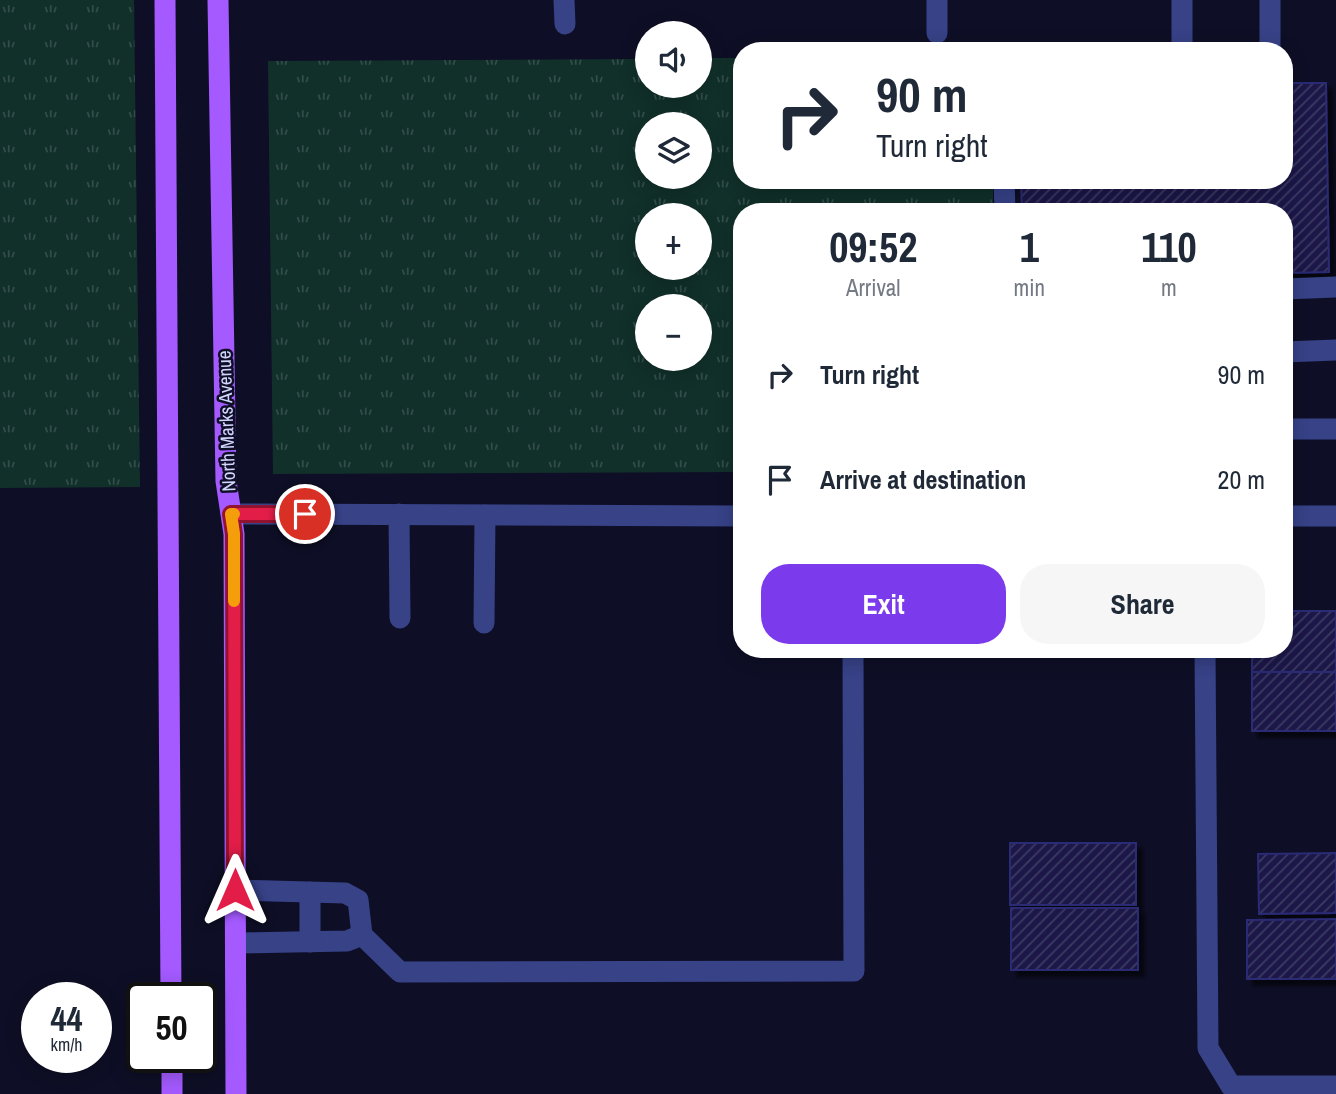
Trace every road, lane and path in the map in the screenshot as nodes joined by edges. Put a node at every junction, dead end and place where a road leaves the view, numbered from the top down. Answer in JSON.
{"nodes":[{"id":1,"x":165,"y":0,"type":"edge"},
{"id":2,"x":218,"y":0,"type":"edge"},
{"id":3,"x":564,"y":0,"type":"edge"},
{"id":4,"x":937,"y":0,"type":"edge"},
{"id":5,"x":1182,"y":0,"type":"edge"},
{"id":6,"x":1270,"y":0,"type":"edge"},
{"id":7,"x":565,"y":24,"type":"dead end"},
{"id":8,"x":937,"y":33,"type":"dead end"},
{"id":9,"x":1182,"y":42,"type":"edge"},
{"id":10,"x":1270,"y":42,"type":"edge"},
{"id":11,"x":1336,"y":287,"type":"edge"},
{"id":12,"x":1293,"y":289,"type":"edge"},
{"id":13,"x":1336,"y":350,"type":"edge"},
{"id":14,"x":1293,"y":352,"type":"edge"},
{"id":15,"x":1293,"y":429,"type":"edge"},
{"id":16,"x":1336,"y":429,"type":"edge"},
{"id":17,"x":231,"y":514,"type":"junction"},
{"id":18,"x":399,"y":514,"type":"junction"},
{"id":19,"x":485,"y":515,"type":"junction"},
{"id":20,"x":733,"y":516,"type":"edge"},
{"id":21,"x":1293,"y":516,"type":"edge"},
{"id":22,"x":1336,"y":516,"type":"edge"},
{"id":23,"x":400,"y":618,"type":"dead end"},
{"id":24,"x":484,"y":623,"type":"dead end"},
{"id":25,"x":853,"y":658,"type":"edge"},
{"id":26,"x":1205,"y":658,"type":"edge"},
{"id":27,"x":235,"y":890,"type":"junction"},
{"id":28,"x":310,"y":892,"type":"junction"},
{"id":29,"x":362,"y":935,"type":"junction"},
{"id":30,"x":310,"y":942,"type":"junction"},
{"id":31,"x":236,"y":943,"type":"junction"},
{"id":32,"x":171,"y":982,"type":"edge"},
{"id":33,"x":172,"y":1073,"type":"edge"},
{"id":34,"x":1336,"y":1086,"type":"edge"},
{"id":35,"x":172,"y":1094,"type":"edge"},
{"id":36,"x":236,"y":1094,"type":"edge"}],
"edges":[{"from":1,"to":32,"type":"main road"},
{"from":2,"to":17,"type":"main road","name":"North Marks Avenue"},
{"from":3,"to":7,"type":"street"},
{"from":4,"to":8,"type":"street"},
{"from":5,"to":9,"type":"street"},
{"from":6,"to":10,"type":"street"},
{"from":11,"to":12,"type":"street"},
{"from":13,"to":14,"type":"street"},
{"from":15,"to":16,"type":"street"},
{"from":17,"to":18,"type":"street"},
{"from":17,"to":27,"type":"main road","name":"North Marks Avenue"},
{"from":18,"to":19,"type":"street"},
{"from":18,"to":23,"type":"street"},
{"from":19,"to":20,"type":"street"},
{"from":19,"to":24,"type":"street"},
{"from":21,"to":22,"type":"street"},
{"from":25,"to":29,"type":"street"},
{"from":26,"to":34,"type":"street"},
{"from":27,"to":28,"type":"street"},
{"from":27,"to":31,"type":"main road","name":"North Marks Avenue"},
{"from":28,"to":29,"type":"street"},
{"from":28,"to":30,"type":"street"},
{"from":29,"to":30,"type":"street"},
{"from":30,"to":31,"type":"street"},
{"from":31,"to":36,"type":"main road","name":"North Marks Avenue"},
{"from":33,"to":35,"type":"main road"}]}
